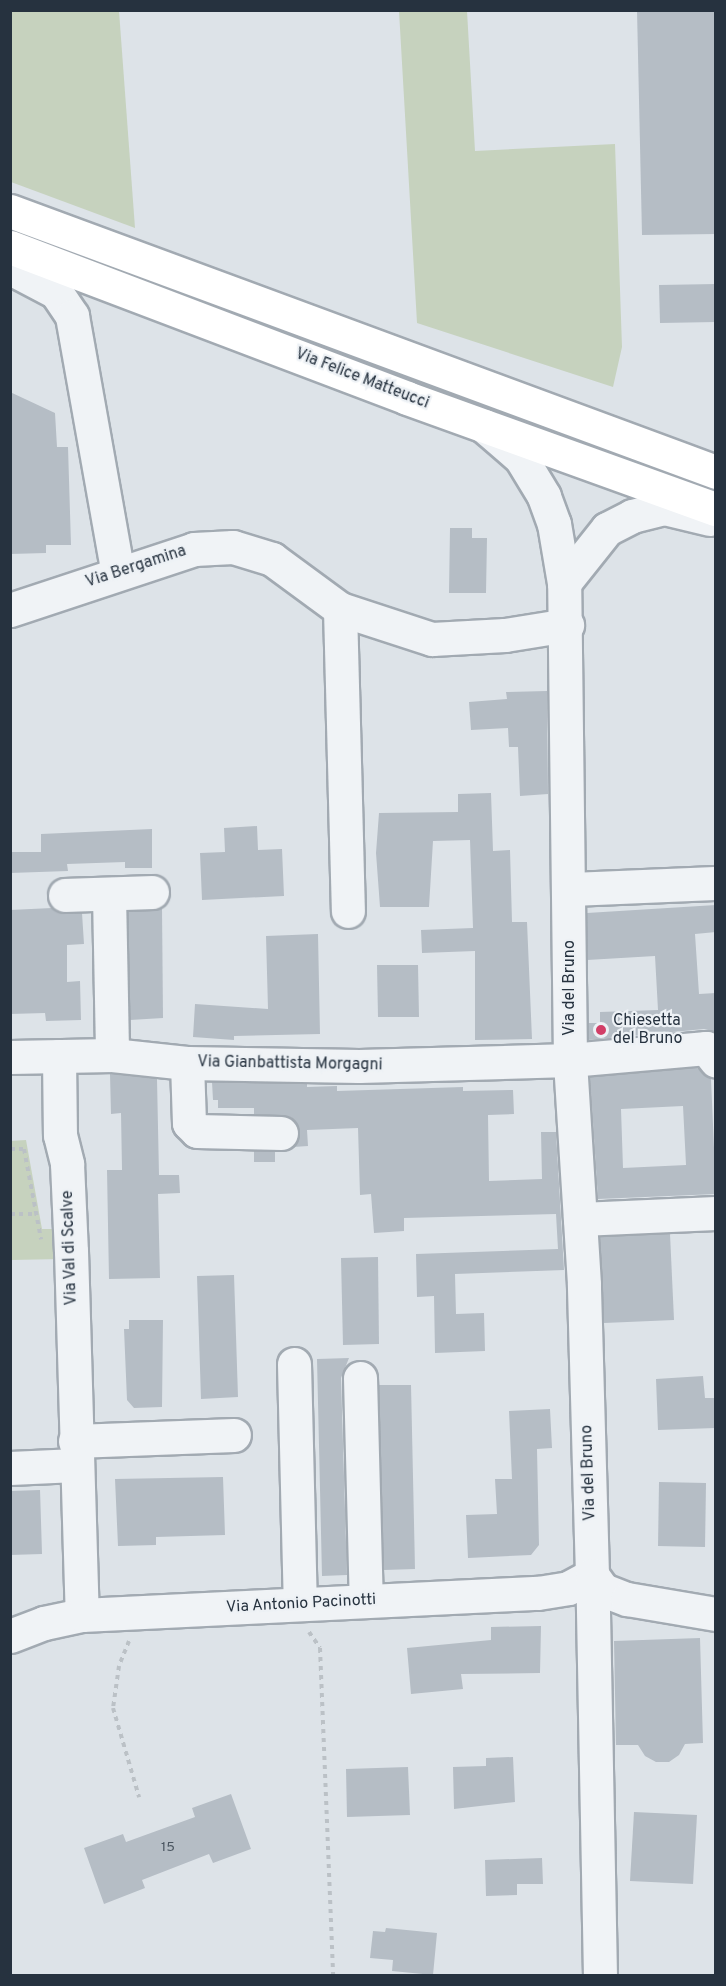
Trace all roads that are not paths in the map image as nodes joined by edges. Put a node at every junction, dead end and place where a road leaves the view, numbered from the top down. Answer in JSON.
{"nodes":[{"id":1,"x":10,"y":211,"type":"edge"},
{"id":2,"x":10,"y":247,"type":"edge"},
{"id":3,"x":10,"y":268,"type":"edge"},
{"id":4,"x":481,"y":423,"type":"junction"},
{"id":5,"x":716,"y":472,"type":"edge"},
{"id":6,"x":716,"y":509,"type":"edge"},
{"id":7,"x":716,"y":520,"type":"edge"},
{"id":8,"x":117,"y":573,"type":"junction"},
{"id":9,"x":564,"y":583,"type":"junction"},
{"id":10,"x":340,"y":609,"type":"junction"},
{"id":11,"x":10,"y":610,"type":"edge"},
{"id":12,"x":567,"y":625,"type":"junction"},
{"id":13,"x":716,"y":883,"type":"edge"},
{"id":14,"x":570,"y":889,"type":"junction"},
{"id":15,"x":152,"y":892,"type":"dead end"},
{"id":16,"x":109,"y":894,"type":"junction"},
{"id":17,"x":65,"y":895,"type":"dead end"},
{"id":18,"x":348,"y":911,"type":"dead end"},
{"id":19,"x":712,"y":1050,"type":"edge"},
{"id":20,"x":112,"y":1055,"type":"junction"},
{"id":21,"x":59,"y":1056,"type":"junction"},
{"id":22,"x":10,"y":1057,"type":"edge"},
{"id":23,"x":570,"y":1060,"type":"junction"},
{"id":24,"x":187,"y":1063,"type":"junction"},
{"id":25,"x":281,"y":1133,"type":"dead end"},
{"id":26,"x":716,"y":1213,"type":"edge"},
{"id":27,"x":580,"y":1220,"type":"junction"},
{"id":28,"x":294,"y":1364,"type":"dead end"},
{"id":29,"x":360,"y":1378,"type":"dead end"},
{"id":30,"x":234,"y":1435,"type":"dead end"},
{"id":31,"x":76,"y":1453,"type":"junction"},
{"id":32,"x":10,"y":1468,"type":"edge"},
{"id":33,"x":592,"y":1575,"type":"junction"},
{"id":34,"x":366,"y":1601,"type":"junction"},
{"id":35,"x":300,"y":1604,"type":"junction"},
{"id":36,"x":716,"y":1614,"type":"edge"},
{"id":37,"x":82,"y":1615,"type":"junction"},
{"id":38,"x":10,"y":1636,"type":"edge"},
{"id":39,"x":600,"y":1976,"type":"edge"}],
"edges":[{"from":1,"to":5,"type":"main road","name":"Via Felice Matteucci"},
{"from":2,"to":4,"type":"main road","name":"Via Felice Matteucci"},
{"from":3,"to":8,"type":"street"},
{"from":4,"to":6,"type":"main road","name":"Via Felice Matteucci"},
{"from":4,"to":9,"type":"street","name":"Via del Bruno"},
{"from":7,"to":9,"type":"street"},
{"from":8,"to":10,"type":"street","name":"Via Bergamina"},
{"from":8,"to":11,"type":"street","name":"Via Bergamina"},
{"from":9,"to":12,"type":"street","name":"Via del Bruno"},
{"from":10,"to":12,"type":"street","name":"Via Bergamina"},
{"from":10,"to":18,"type":"street"},
{"from":12,"to":14,"type":"street","name":"Via del Bruno"},
{"from":13,"to":14,"type":"street"},
{"from":14,"to":23,"type":"street","name":"Via del Bruno"},
{"from":15,"to":16,"type":"street"},
{"from":16,"to":17,"type":"street"},
{"from":16,"to":20,"type":"street"},
{"from":19,"to":23,"type":"street","name":"Via Gianbattista Morgagni"},
{"from":20,"to":21,"type":"street","name":"Via Gianbattista Morgagni"},
{"from":20,"to":24,"type":"street","name":"Via Gianbattista Morgagni"},
{"from":21,"to":22,"type":"street","name":"Via Gianbattista Morgagni"},
{"from":21,"to":31,"type":"street","name":"Via Val di Scalve"},
{"from":23,"to":24,"type":"street","name":"Via Gianbattista Morgagni"},
{"from":23,"to":27,"type":"street","name":"Via del Bruno"},
{"from":24,"to":25,"type":"street"},
{"from":26,"to":27,"type":"street"},
{"from":27,"to":33,"type":"street","name":"Via del Bruno"},
{"from":28,"to":35,"type":"street"},
{"from":29,"to":34,"type":"street"},
{"from":30,"to":31,"type":"street"},
{"from":31,"to":32,"type":"street"},
{"from":31,"to":37,"type":"street","name":"Via Val di Scalve"},
{"from":33,"to":34,"type":"street","name":"Via Antonio Pacinotti"},
{"from":33,"to":36,"type":"street"},
{"from":33,"to":39,"type":"street","name":"Via del Bruno"},
{"from":34,"to":35,"type":"street","name":"Via Antonio Pacinotti"},
{"from":35,"to":37,"type":"street","name":"Via Antonio Pacinotti"},
{"from":37,"to":38,"type":"street","name":"Via Antonio Pacinotti"}]}
